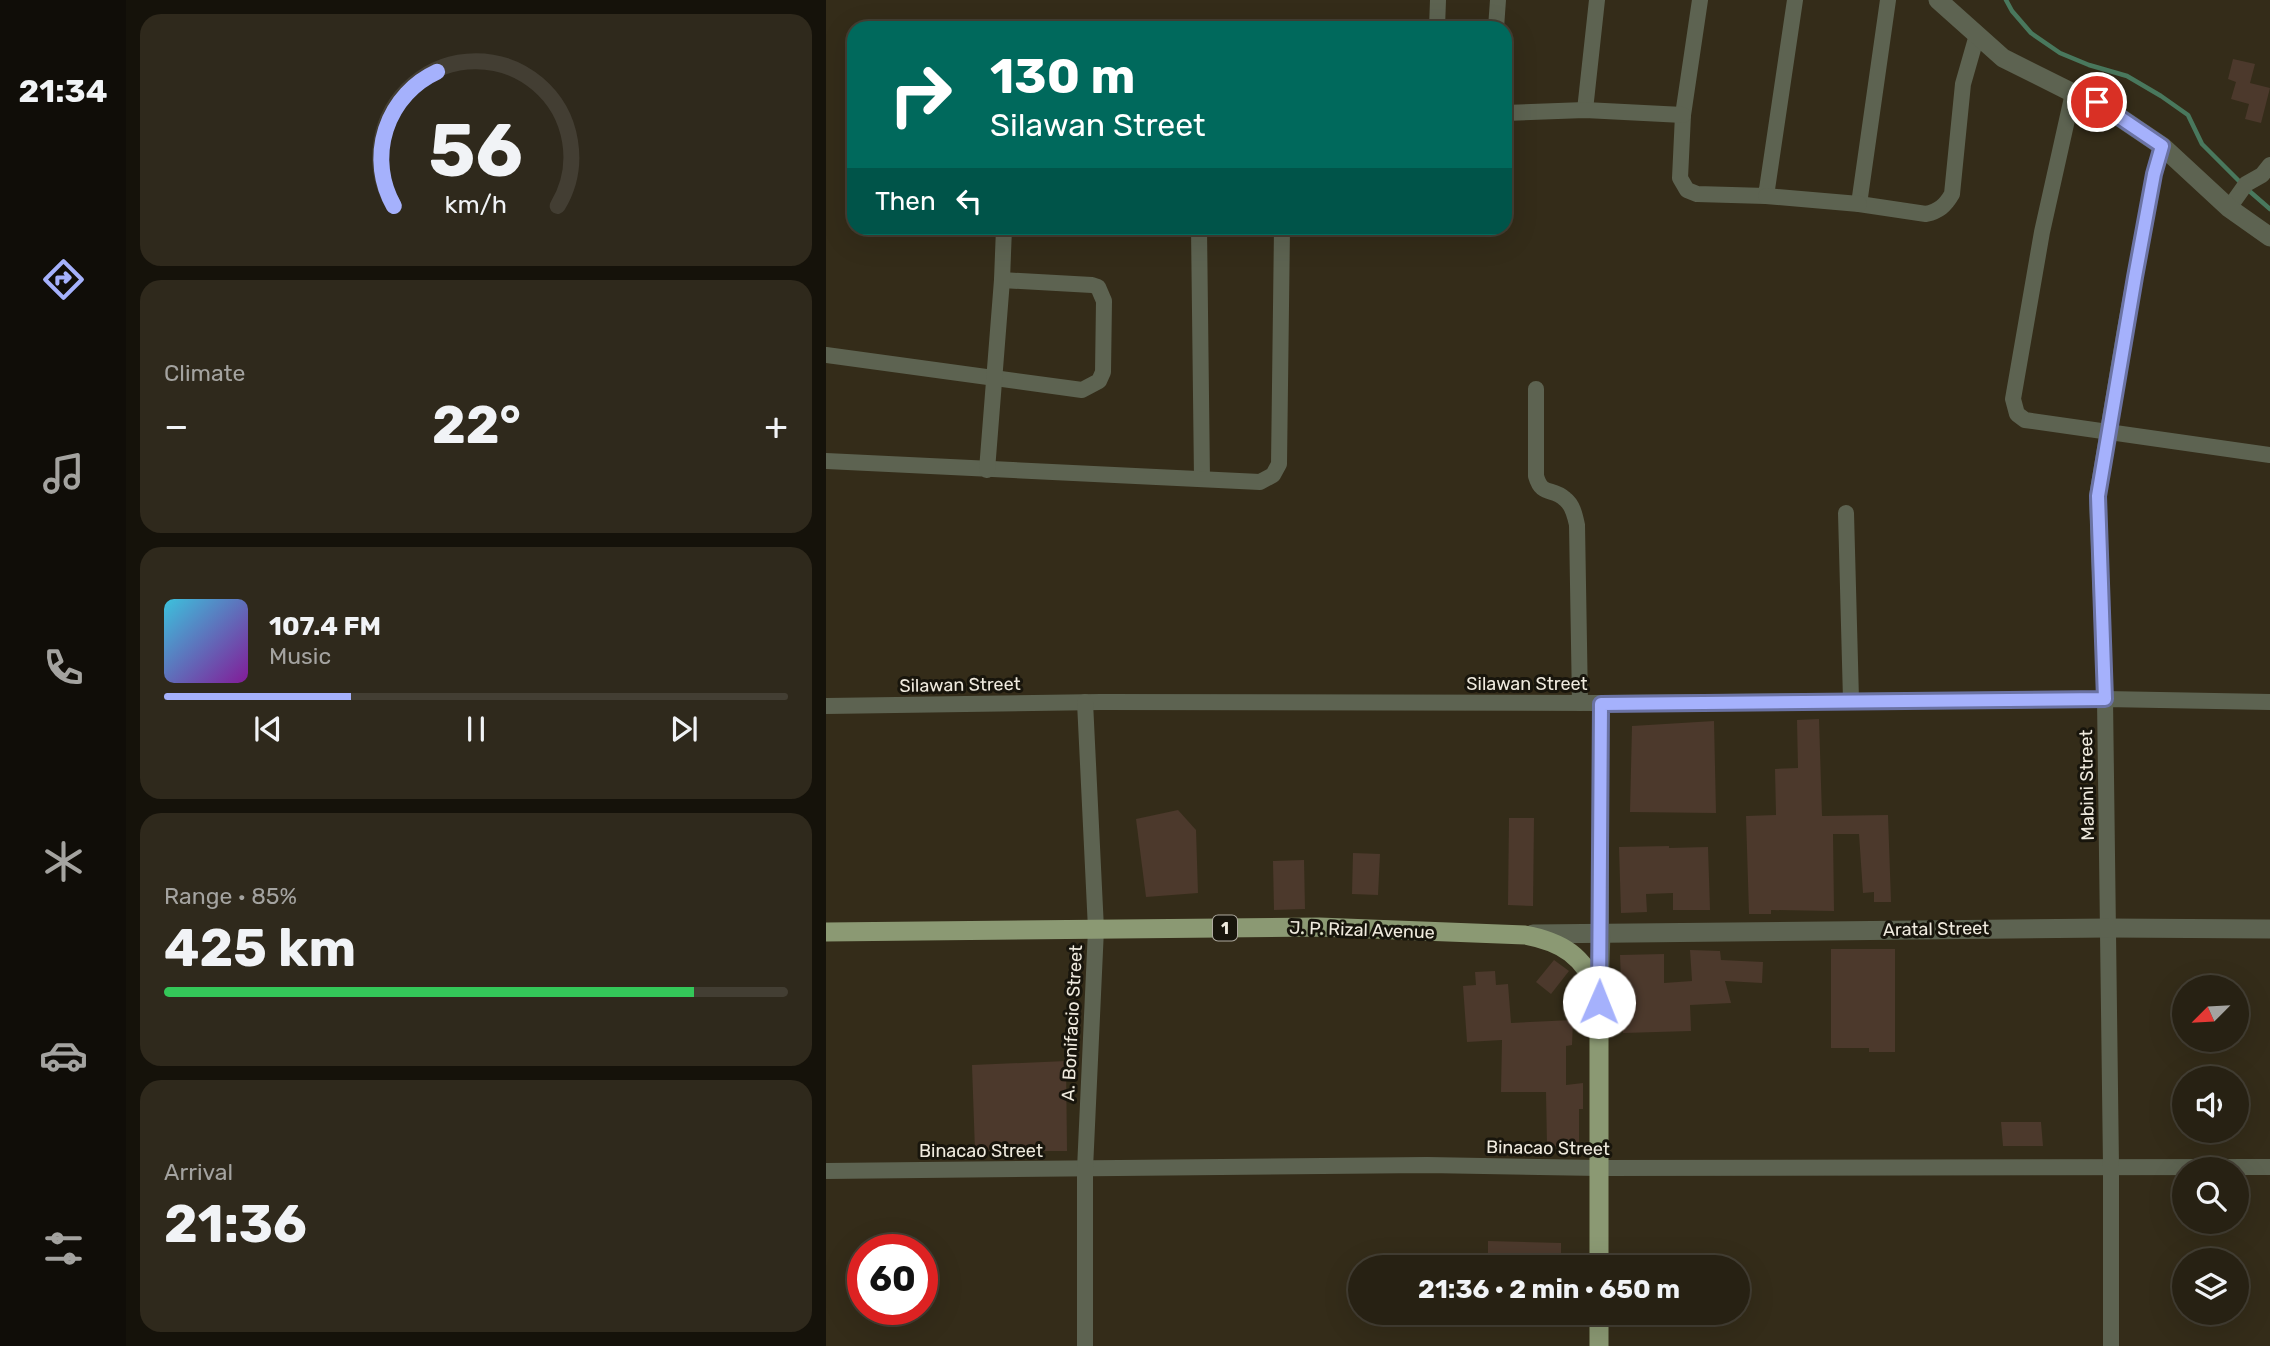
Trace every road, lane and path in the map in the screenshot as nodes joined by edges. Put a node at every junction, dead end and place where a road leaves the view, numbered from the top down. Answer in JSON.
{"nodes":[{"id":1,"x":1438,"y":0,"type":"edge"},
{"id":2,"x":1498,"y":0,"type":"edge"},
{"id":3,"x":1597,"y":0,"type":"edge"},
{"id":4,"x":1700,"y":0,"type":"edge"},
{"id":5,"x":1795,"y":0,"type":"edge"},
{"id":6,"x":1888,"y":0,"type":"edge"},
{"id":7,"x":1938,"y":0,"type":"edge"},
{"id":8,"x":1437,"y":21,"type":"edge"},
{"id":9,"x":1496,"y":21,"type":"edge"},
{"id":10,"x":1977,"y":35,"type":"junction"},
{"id":11,"x":2073,"y":93,"type":"junction"},
{"id":12,"x":1585,"y":110,"type":"junction"},
{"id":13,"x":1512,"y":113,"type":"edge"},
{"id":14,"x":1683,"y":115,"type":"junction"},
{"id":15,"x":2162,"y":146,"type":"junction"},
{"id":16,"x":2270,"y":165,"type":"edge"},
{"id":17,"x":2238,"y":196,"type":"junction"},
{"id":18,"x":1766,"y":197,"type":"junction"},
{"id":19,"x":1859,"y":204,"type":"junction"},
{"id":20,"x":1004,"y":235,"type":"edge"},
{"id":21,"x":1199,"y":235,"type":"edge"},
{"id":22,"x":1282,"y":235,"type":"edge"},
{"id":23,"x":2270,"y":237,"type":"edge"},
{"id":24,"x":1002,"y":281,"type":"junction"},
{"id":25,"x":826,"y":355,"type":"edge"},
{"id":26,"x":993,"y":378,"type":"junction"},
{"id":27,"x":1536,"y":389,"type":"dead end"},
{"id":28,"x":2109,"y":431,"type":"junction"},
{"id":29,"x":2270,"y":455,"type":"edge"},
{"id":30,"x":826,"y":461,"type":"edge"},
{"id":31,"x":987,"y":470,"type":"junction"},
{"id":32,"x":1202,"y":479,"type":"junction"},
{"id":33,"x":1846,"y":513,"type":"dead end"},
{"id":34,"x":2105,"y":699,"type":"junction"},
{"id":35,"x":1851,"y":700,"type":"junction"},
{"id":36,"x":1085,"y":702,"type":"junction"},
{"id":37,"x":2270,"y":702,"type":"edge"},
{"id":38,"x":1580,"y":703,"type":"junction"},
{"id":39,"x":1601,"y":704,"type":"junction"},
{"id":40,"x":826,"y":706,"type":"edge"},
{"id":41,"x":2108,"y":928,"type":"junction"},
{"id":42,"x":1096,"y":929,"type":"junction"},
{"id":43,"x":2270,"y":929,"type":"edge"},
{"id":44,"x":826,"y":932,"type":"edge"},
{"id":45,"x":1601,"y":933,"type":"junction"},
{"id":46,"x":1525,"y":935,"type":"junction"},
{"id":47,"x":1599,"y":992,"type":"junction"},
{"id":48,"x":2111,"y":1166,"type":"junction"},
{"id":49,"x":2270,"y":1167,"type":"edge"},
{"id":50,"x":1599,"y":1168,"type":"junction"},
{"id":51,"x":1085,"y":1169,"type":"junction"},
{"id":52,"x":826,"y":1171,"type":"edge"},
{"id":53,"x":1599,"y":1255,"type":"edge"},
{"id":54,"x":1599,"y":1325,"type":"edge"},
{"id":55,"x":1085,"y":1346,"type":"edge"},
{"id":56,"x":1599,"y":1346,"type":"edge"},
{"id":57,"x":2111,"y":1346,"type":"edge"}],
"edges":[{"from":1,"to":8,"type":"street"},
{"from":2,"to":9,"type":"street"},
{"from":3,"to":12,"type":"street"},
{"from":4,"to":14,"type":"street"},
{"from":5,"to":18,"type":"street"},
{"from":6,"to":19,"type":"street"},
{"from":7,"to":10,"type":"street"},
{"from":10,"to":11,"type":"street"},
{"from":10,"to":19,"type":"street"},
{"from":11,"to":15,"type":"street"},
{"from":11,"to":28,"type":"street"},
{"from":12,"to":13,"type":"street"},
{"from":12,"to":14,"type":"street"},
{"from":14,"to":18,"type":"street"},
{"from":15,"to":17,"type":"street"},
{"from":15,"to":28,"type":"street","name":"Mabini Street"},
{"from":16,"to":17,"type":"street"},
{"from":17,"to":23,"type":"street"},
{"from":18,"to":19,"type":"street"},
{"from":20,"to":24,"type":"street"},
{"from":21,"to":32,"type":"street"},
{"from":22,"to":32,"type":"street"},
{"from":24,"to":26,"type":"street"},
{"from":24,"to":26,"type":"street"},
{"from":25,"to":26,"type":"street"},
{"from":26,"to":31,"type":"street"},
{"from":27,"to":38,"type":"street"},
{"from":28,"to":29,"type":"street"},
{"from":28,"to":34,"type":"street","name":"Mabini Street"},
{"from":30,"to":31,"type":"street"},
{"from":31,"to":32,"type":"street"},
{"from":33,"to":35,"type":"street"},
{"from":34,"to":35,"type":"street","name":"Silawan Street"},
{"from":34,"to":37,"type":"street","name":"Silawan Street"},
{"from":34,"to":41,"type":"street","name":"Mabini Street"},
{"from":35,"to":39,"type":"street","name":"Silawan Street"},
{"from":36,"to":38,"type":"street","name":"Silawan Street"},
{"from":36,"to":40,"type":"street","name":"Silawan Street"},
{"from":36,"to":42,"type":"street","name":"A. Bonifacio Street"},
{"from":38,"to":39,"type":"street","name":"Silawan Street"},
{"from":39,"to":45,"type":"street"},
{"from":41,"to":43,"type":"street","name":"Aratal Street"},
{"from":41,"to":45,"type":"street","name":"Aratal Street"},
{"from":41,"to":48,"type":"street","name":"Mabini Street"},
{"from":42,"to":44,"type":"main road","name":"J. P. Rizal Avenue","number":"1"},
{"from":42,"to":46,"type":"main road","name":"J. P. Rizal Avenue","number":"1"},
{"from":42,"to":51,"type":"street","name":"A. Bonifacio Street"},
{"from":45,"to":46,"type":"street","name":"Aratal Street"},
{"from":45,"to":47,"type":"street"},
{"from":46,"to":47,"type":"main road","name":"J. P. Rizal Avenue","number":"1"},
{"from":47,"to":50,"type":"main road"},
{"from":48,"to":49,"type":"street","name":"Binacao Street"},
{"from":48,"to":50,"type":"street","name":"Binacao Street"},
{"from":48,"to":57,"type":"street","name":"Mabini Street"},
{"from":50,"to":51,"type":"street","name":"Binacao Street"},
{"from":50,"to":53,"type":"main road"},
{"from":51,"to":52,"type":"street","name":"Binacao Street"},
{"from":51,"to":55,"type":"street","name":"A. Bonifacio Street"},
{"from":54,"to":56,"type":"main road"}]}
